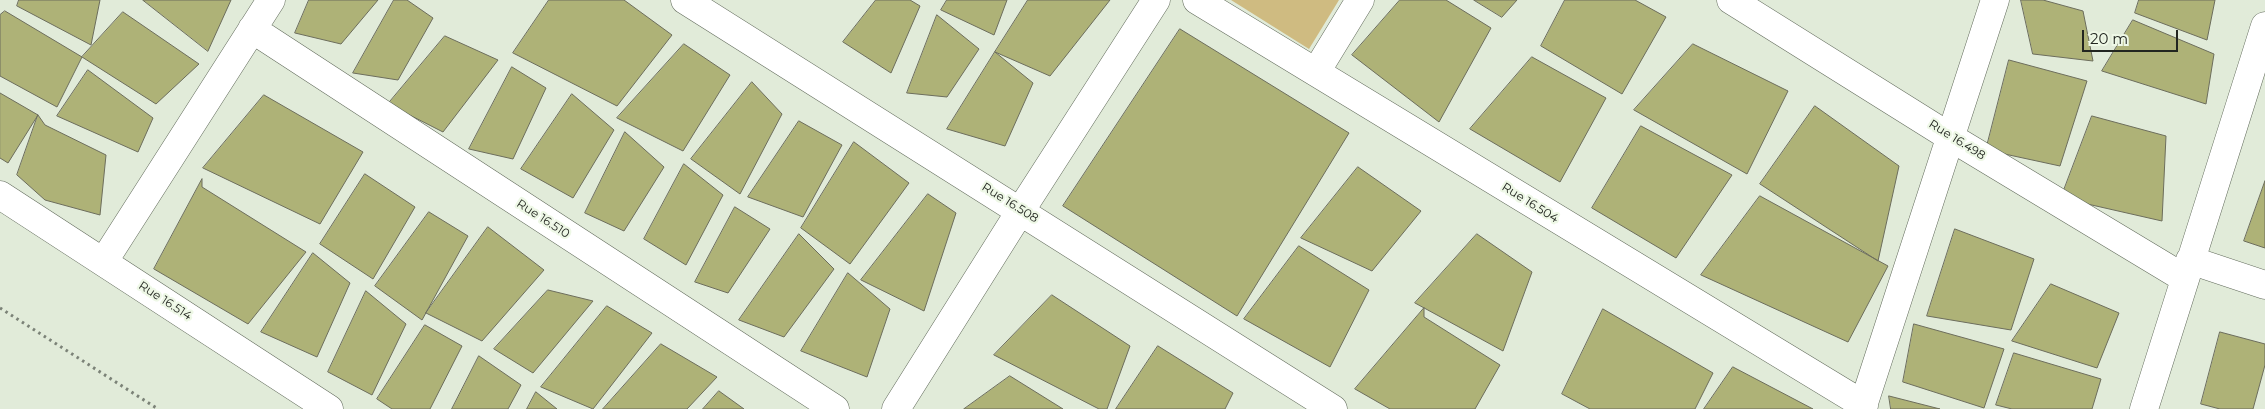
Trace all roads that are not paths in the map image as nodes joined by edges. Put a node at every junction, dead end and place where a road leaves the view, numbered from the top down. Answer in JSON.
{"nodes":[{"id":1,"x":271,"y":0,"type":"edge"},
{"id":2,"x":685,"y":0,"type":"edge"},
{"id":3,"x":1156,"y":0,"type":"edge"},
{"id":4,"x":1197,"y":0,"type":"edge"},
{"id":5,"x":1360,"y":0,"type":"edge"},
{"id":6,"x":1731,"y":0,"type":"edge"},
{"id":7,"x":1995,"y":0,"type":"edge"},
{"id":8,"x":2265,"y":26,"type":"edge"},
{"id":9,"x":252,"y":29,"type":"junction"},
{"id":10,"x":1316,"y":72,"type":"junction"},
{"id":11,"x":1950,"y":137,"type":"junction"},
{"id":12,"x":0,"y":195,"type":"edge"},
{"id":13,"x":1020,"y":210,"type":"junction"},
{"id":14,"x":104,"y":261,"type":"junction"},
{"id":15,"x":2187,"y":269,"type":"junction"},
{"id":16,"x":2265,"y":285,"type":"edge"},
{"id":17,"x":1863,"y":407,"type":"edge"},
{"id":18,"x":329,"y":409,"type":"edge"},
{"id":19,"x":835,"y":409,"type":"edge"},
{"id":20,"x":896,"y":409,"type":"edge"},
{"id":21,"x":1333,"y":409,"type":"edge"},
{"id":22,"x":2144,"y":409,"type":"edge"}],
"edges":[{"from":1,"to":9,"type":"street"},
{"from":2,"to":13,"type":"street","name":"Rue 16.508"},
{"from":3,"to":13,"type":"street"},
{"from":4,"to":10,"type":"street","name":"Rue 16.504"},
{"from":5,"to":10,"type":"street"},
{"from":6,"to":11,"type":"street","name":"Rue 16.498"},
{"from":7,"to":11,"type":"street"},
{"from":8,"to":15,"type":"street"},
{"from":9,"to":14,"type":"street"},
{"from":9,"to":19,"type":"street","name":"Rue 16.510"},
{"from":10,"to":17,"type":"street","name":"Rue 16.504"},
{"from":11,"to":15,"type":"street","name":"Rue 16.498"},
{"from":11,"to":17,"type":"street"},
{"from":12,"to":14,"type":"street","name":"Rue 16.514"},
{"from":13,"to":20,"type":"street"},
{"from":13,"to":21,"type":"street","name":"Rue 16.508"},
{"from":14,"to":18,"type":"street","name":"Rue 16.514"},
{"from":15,"to":16,"type":"street","name":"Rue 16.498"},
{"from":15,"to":22,"type":"street"}]}
